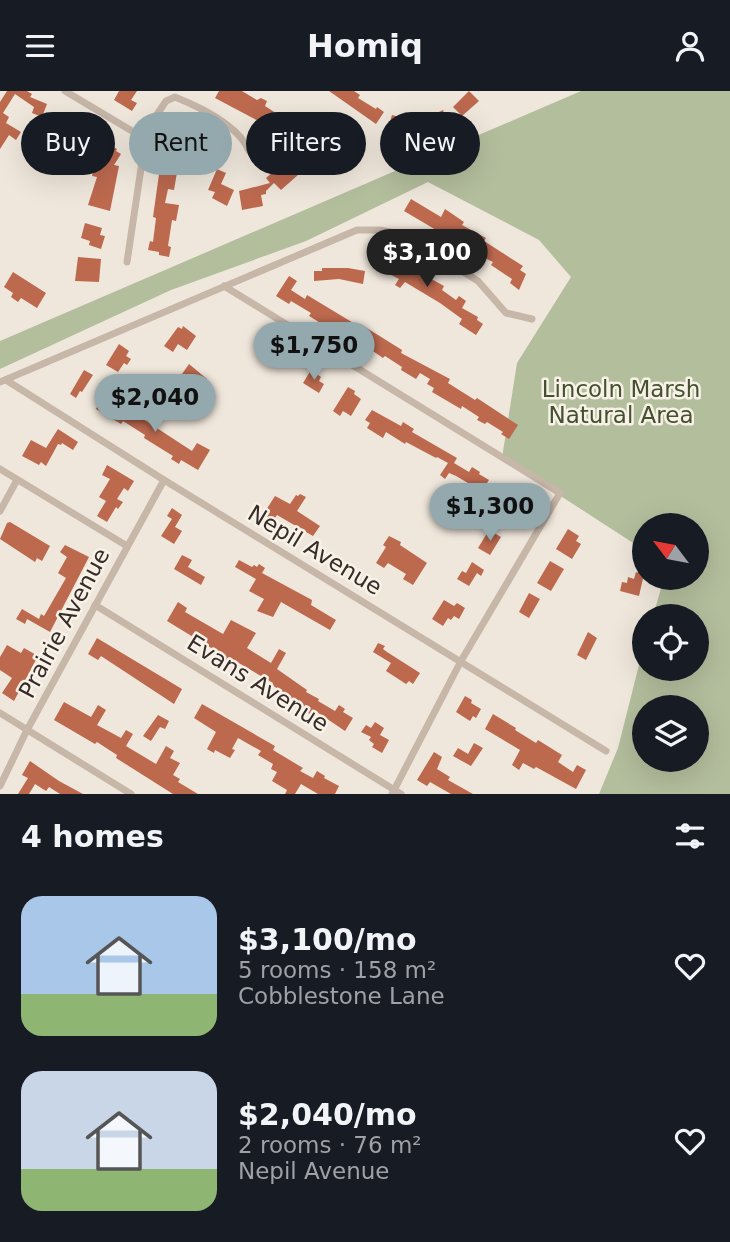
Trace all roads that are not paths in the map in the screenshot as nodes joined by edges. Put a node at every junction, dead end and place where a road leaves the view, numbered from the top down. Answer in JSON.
{"nodes":[{"id":1,"x":65,"y":91,"type":"edge"},
{"id":2,"x":159,"y":112,"type":"edge"},
{"id":3,"x":205,"y":112,"type":"edge"},
{"id":4,"x":232,"y":128,"type":"edge"},
{"id":5,"x":129,"y":129,"type":"edge"},
{"id":6,"x":246,"y":143,"type":"edge"},
{"id":7,"x":140,"y":175,"type":"edge"},
{"id":8,"x":127,"y":262,"type":"dead end"},
{"id":9,"x":224,"y":286,"type":"junction"},
{"id":10,"x":533,"y":319,"type":"dead end"},
{"id":11,"x":3,"y":381,"type":"edge"},
{"id":12,"x":0,"y":469,"type":"edge"},
{"id":13,"x":17,"y":480,"type":"junction"},
{"id":14,"x":164,"y":480,"type":"junction"},
{"id":15,"x":0,"y":511,"type":"edge"},
{"id":16,"x":127,"y":546,"type":"junction"},
{"id":17,"x":95,"y":605,"type":"junction"},
{"id":18,"x":461,"y":661,"type":"junction"},
{"id":19,"x":0,"y":713,"type":"edge"},
{"id":20,"x":27,"y":730,"type":"junction"},
{"id":21,"x":606,"y":751,"type":"dead end"},
{"id":22,"x":0,"y":786,"type":"edge"},
{"id":23,"x":396,"y":793,"type":"edge"},
{"id":24,"x":131,"y":794,"type":"edge"}],
"edges":[{"from":1,"to":5,"type":"street"},
{"from":2,"to":3,"type":"street"},
{"from":4,"to":6,"type":"street"},
{"from":7,"to":8,"type":"street"},
{"from":9,"to":10,"type":"street"},
{"from":9,"to":11,"type":"street"},
{"from":9,"to":18,"type":"street"},
{"from":11,"to":14,"type":"street","name":"Nepil Avenue"},
{"from":12,"to":13,"type":"street"},
{"from":13,"to":15,"type":"street"},
{"from":13,"to":16,"type":"street"},
{"from":14,"to":16,"type":"street","name":"Prairie Avenue"},
{"from":14,"to":18,"type":"street","name":"Nepil Avenue"},
{"from":16,"to":17,"type":"street","name":"Prairie Avenue"},
{"from":17,"to":20,"type":"street","name":"Prairie Avenue"},
{"from":17,"to":23,"type":"street","name":"Evans Avenue"},
{"from":18,"to":21,"type":"street","name":"Nepil Avenue"},
{"from":18,"to":23,"type":"street"},
{"from":19,"to":20,"type":"street"},
{"from":20,"to":22,"type":"street","name":"Prairie Avenue"},
{"from":20,"to":24,"type":"street"}]}
